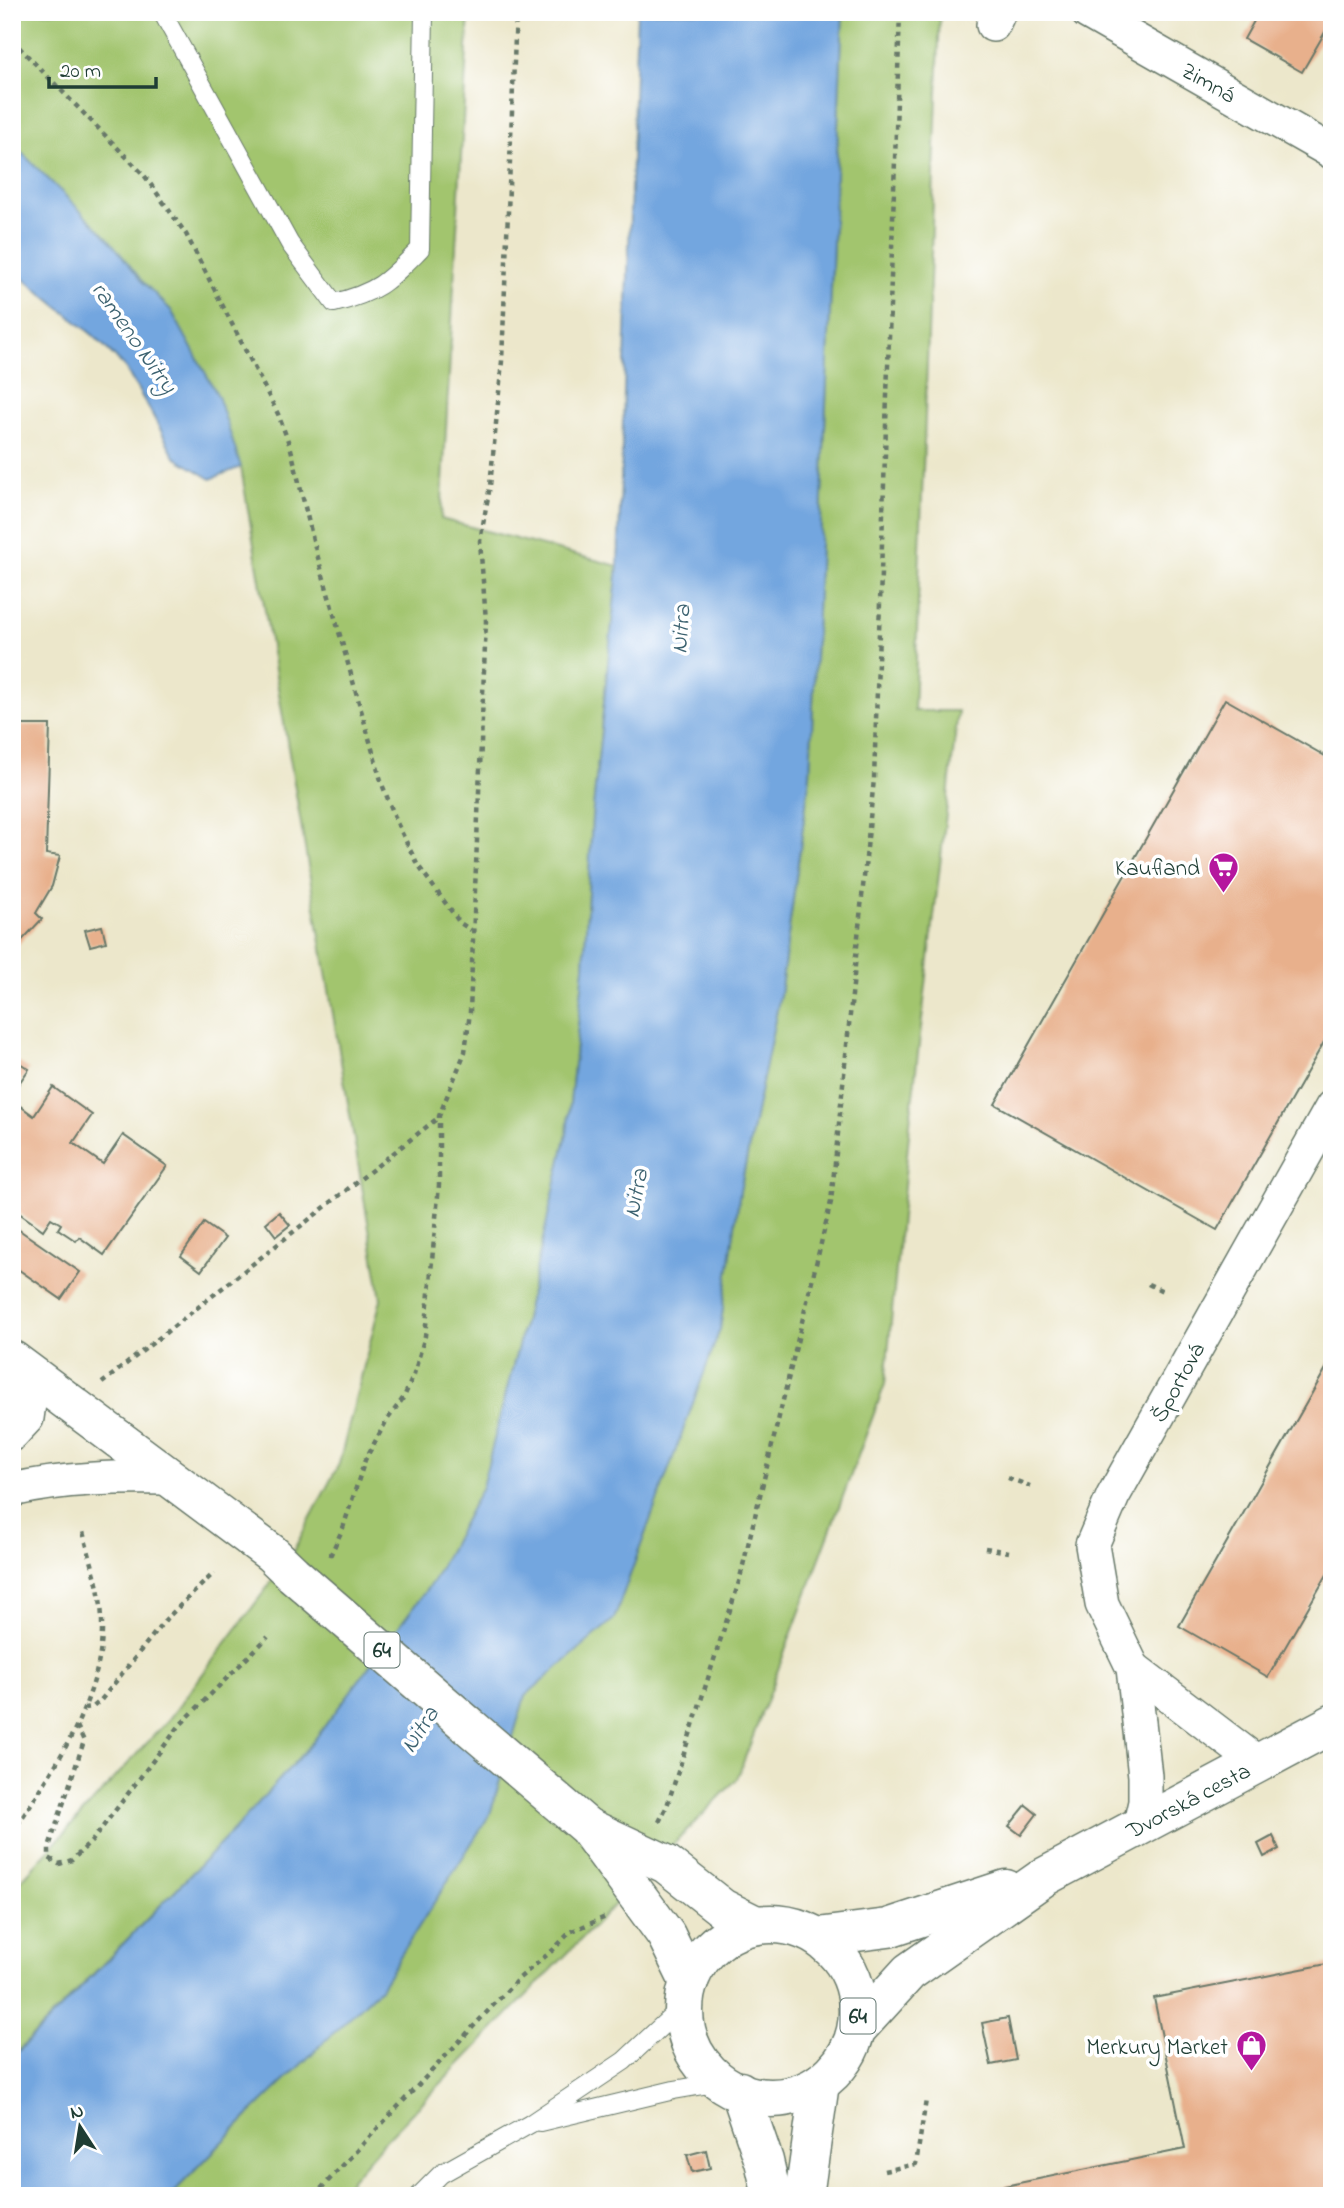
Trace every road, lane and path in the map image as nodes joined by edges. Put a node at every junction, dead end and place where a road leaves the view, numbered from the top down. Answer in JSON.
{"nodes":[{"id":1,"x":162,"y":12,"type":"edge"},
{"id":2,"x":424,"y":12,"type":"edge"},
{"id":3,"x":516,"y":12,"type":"edge"},
{"id":4,"x":901,"y":12,"type":"edge"},
{"id":5,"x":1087,"y":12,"type":"edge"},
{"id":6,"x":12,"y":40,"type":"edge"},
{"id":7,"x":1332,"y":152,"type":"edge"},
{"id":8,"x":472,"y":931,"type":"junction"},
{"id":9,"x":1332,"y":1107,"type":"edge"},
{"id":10,"x":439,"y":1116,"type":"junction"},
{"id":11,"x":1148,"y":1284,"type":"dead end"},
{"id":12,"x":1165,"y":1292,"type":"dead end"},
{"id":13,"x":19,"y":1372,"type":"edge"},
{"id":14,"x":108,"y":1380,"type":"dead end"},
{"id":15,"x":12,"y":1434,"type":"edge"},
{"id":16,"x":169,"y":1478,"type":"junction"},
{"id":17,"x":1008,"y":1478,"type":"dead end"},
{"id":18,"x":1030,"y":1486,"type":"dead end"},
{"id":19,"x":12,"y":1490,"type":"edge"},
{"id":20,"x":82,"y":1528,"type":"dead end"},
{"id":21,"x":985,"y":1548,"type":"dead end"},
{"id":22,"x":1009,"y":1552,"type":"dead end"},
{"id":23,"x":329,"y":1557,"type":"dead end"},
{"id":24,"x":214,"y":1573,"type":"dead end"},
{"id":25,"x":268,"y":1637,"type":"dead end"},
{"id":26,"x":1133,"y":1668,"type":"junction"},
{"id":27,"x":84,"y":1708,"type":"junction"},
{"id":28,"x":76,"y":1726,"type":"junction"},
{"id":29,"x":1329,"y":1731,"type":"edge"},
{"id":30,"x":1258,"y":1763,"type":"junction"},
{"id":31,"x":1140,"y":1824,"type":"junction"},
{"id":32,"x":587,"y":1827,"type":"junction"},
{"id":33,"x":657,"y":1827,"type":"dead end"},
{"id":34,"x":12,"y":1833,"type":"edge"},
{"id":35,"x":1044,"y":1877,"type":"junction"},
{"id":36,"x":614,"y":1913,"type":"dead end"},
{"id":37,"x":756,"y":1925,"type":"junction"},
{"id":38,"x":818,"y":1937,"type":"junction"},
{"id":39,"x":687,"y":1994,"type":"junction"},
{"id":40,"x":856,"y":2029,"type":"junction"},
{"id":41,"x":820,"y":2083,"type":"junction"},
{"id":42,"x":731,"y":2087,"type":"junction"},
{"id":43,"x":926,"y":2100,"type":"dead end"},
{"id":44,"x":530,"y":2124,"type":"junction"},
{"id":45,"x":884,"y":2171,"type":"dead end"},
{"id":46,"x":314,"y":2196,"type":"edge"},
{"id":47,"x":419,"y":2196,"type":"edge"},
{"id":48,"x":772,"y":2196,"type":"edge"},
{"id":49,"x":804,"y":2196,"type":"edge"}],
"edges":[{"from":1,"to":2,"type":"lane"},
{"from":3,"to":8,"type":"path"},
{"from":4,"to":33,"type":"path"},
{"from":5,"to":7,"type":"street","name":"Zimná"},
{"from":6,"to":8,"type":"path"},
{"from":8,"to":10,"type":"path"},
{"from":9,"to":26,"type":"street","name":"Športová"},
{"from":10,"to":14,"type":"path"},
{"from":10,"to":23,"type":"path"},
{"from":11,"to":12,"type":"path"},
{"from":13,"to":15,"type":"street"},
{"from":13,"to":16,"type":"main road","number":"64"},
{"from":16,"to":19,"type":"street"},
{"from":16,"to":32,"type":"main road","number":"64","bridge":true},
{"from":17,"to":18,"type":"path"},
{"from":20,"to":27,"type":"path"},
{"from":21,"to":22,"type":"path"},
{"from":24,"to":27,"type":"path"},
{"from":25,"to":28,"type":"path"},
{"from":26,"to":30,"type":"street","name":"Športová"},
{"from":26,"to":31,"type":"street","name":"Športová"},
{"from":27,"to":28,"type":"path"},
{"from":28,"to":34,"type":"path"},
{"from":29,"to":30,"type":"main road","name":"Dvorská cesta"},
{"from":30,"to":31,"type":"main road","name":"Dvorská cesta"},
{"from":31,"to":35,"type":"main road","name":"Dvorská cesta"},
{"from":32,"to":37,"type":"main road","number":"64"},
{"from":32,"to":39,"type":"main road","number":"64"},
{"from":35,"to":38,"type":"main road","name":"Dvorská cesta"},
{"from":35,"to":40,"type":"main road","name":"Dvorská cesta"},
{"from":36,"to":46,"type":"path"},
{"from":37,"to":38,"type":"main road","number":"64"},
{"from":37,"to":39,"type":"main road","number":"64"},
{"from":38,"to":40,"type":"main road","number":"64"},
{"from":39,"to":42,"type":"main road","number":"64"},
{"from":39,"to":44,"type":"lane"},
{"from":40,"to":41,"type":"main road","number":"64"},
{"from":41,"to":42,"type":"main road","number":"64"},
{"from":41,"to":49,"type":"main road"},
{"from":42,"to":44,"type":"lane"},
{"from":42,"to":48,"type":"main road","number":"64"},
{"from":43,"to":45,"type":"path"},
{"from":44,"to":47,"type":"lane"}]}
